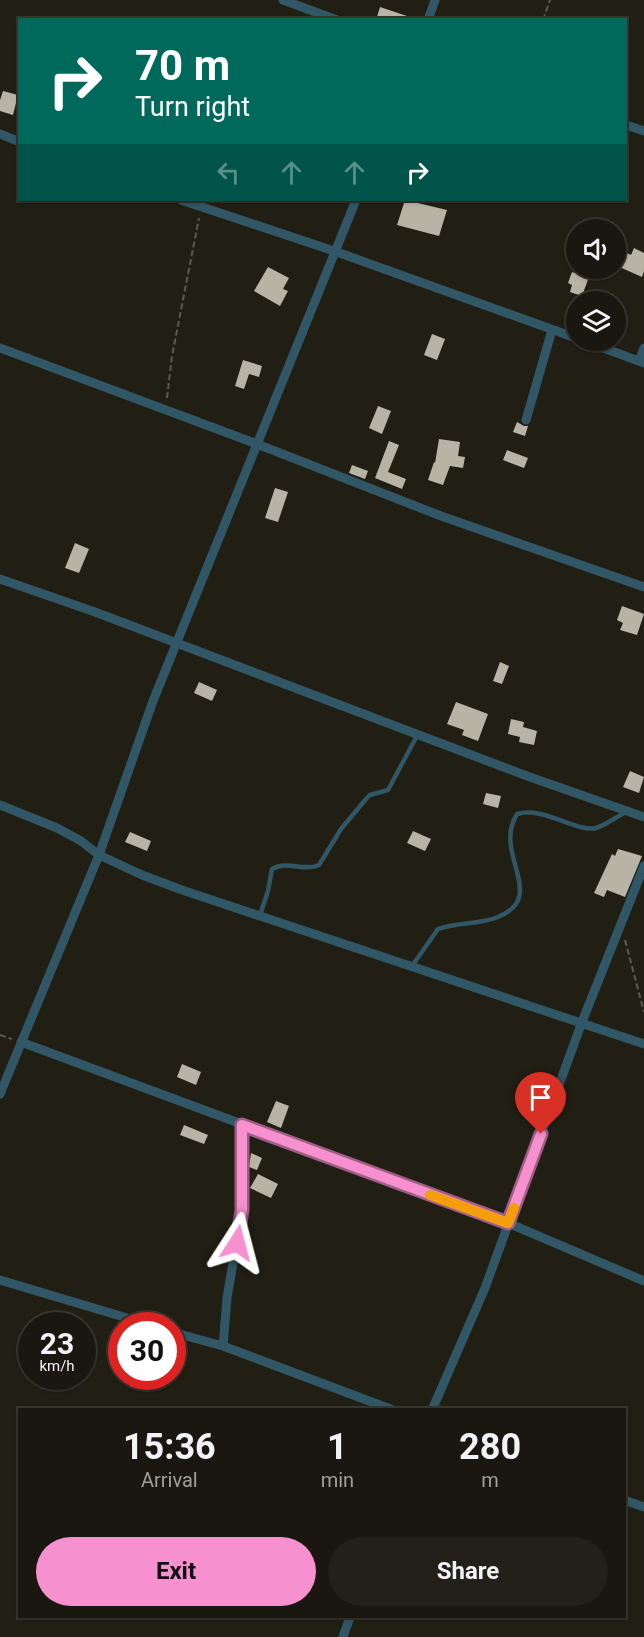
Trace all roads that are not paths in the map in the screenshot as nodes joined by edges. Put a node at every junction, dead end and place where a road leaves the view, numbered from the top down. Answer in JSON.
{"nodes":[{"id":1,"x":283,"y":0,"type":"edge"},
{"id":2,"x":435,"y":0,"type":"edge"},
{"id":3,"x":332,"y":18,"type":"edge"},
{"id":4,"x":429,"y":18,"type":"edge"},
{"id":5,"x":627,"y":125,"type":"edge"},
{"id":6,"x":644,"y":132,"type":"edge"},
{"id":7,"x":0,"y":134,"type":"edge"},
{"id":8,"x":18,"y":141,"type":"edge"},
{"id":9,"x":184,"y":201,"type":"edge"},
{"id":10,"x":356,"y":201,"type":"edge"},
{"id":11,"x":334,"y":251,"type":"junction"},
{"id":12,"x":552,"y":330,"type":"junction"},
{"id":13,"x":566,"y":335,"type":"edge"},
{"id":14,"x":0,"y":348,"type":"edge"},
{"id":15,"x":644,"y":348,"type":"edge"},
{"id":16,"x":612,"y":351,"type":"edge"},
{"id":17,"x":642,"y":362,"type":"edge"},
{"id":18,"x":526,"y":420,"type":"dead end"},
{"id":19,"x":257,"y":444,"type":"junction"},
{"id":20,"x":0,"y":579,"type":"edge"},
{"id":21,"x":644,"y":587,"type":"edge"},
{"id":22,"x":178,"y":643,"type":"junction"},
{"id":23,"x":418,"y":734,"type":"junction"},
{"id":24,"x":0,"y":805,"type":"edge"},
{"id":25,"x":627,"y":811,"type":"junction"},
{"id":26,"x":644,"y":817,"type":"edge"},
{"id":27,"x":99,"y":855,"type":"junction"},
{"id":28,"x":644,"y":866,"type":"edge"},
{"id":29,"x":260,"y":915,"type":"junction"},
{"id":30,"x":412,"y":966,"type":"junction"},
{"id":31,"x":582,"y":1022,"type":"junction"},
{"id":32,"x":21,"y":1042,"type":"junction"},
{"id":33,"x":644,"y":1044,"type":"edge"},
{"id":34,"x":0,"y":1094,"type":"edge"},
{"id":35,"x":242,"y":1125,"type":"junction"},
{"id":36,"x":508,"y":1223,"type":"junction"},
{"id":37,"x":0,"y":1280,"type":"edge"},
{"id":38,"x":644,"y":1281,"type":"edge"},
{"id":39,"x":108,"y":1312,"type":"edge"},
{"id":40,"x":186,"y":1336,"type":"edge"},
{"id":41,"x":223,"y":1346,"type":"junction"},
{"id":42,"x":388,"y":1408,"type":"edge"},
{"id":43,"x":433,"y":1408,"type":"edge"},
{"id":44,"x":626,"y":1501,"type":"edge"},
{"id":45,"x":644,"y":1507,"type":"edge"},
{"id":46,"x":350,"y":1618,"type":"edge"},
{"id":47,"x":343,"y":1637,"type":"edge"}],
"edges":[{"from":1,"to":3,"type":"street"},
{"from":2,"to":4,"type":"street"},
{"from":5,"to":6,"type":"street"},
{"from":7,"to":8,"type":"street"},
{"from":9,"to":11,"type":"street"},
{"from":10,"to":11,"type":"street"},
{"from":11,"to":12,"type":"street"},
{"from":11,"to":19,"type":"street"},
{"from":12,"to":13,"type":"street"},
{"from":12,"to":18,"type":"street"},
{"from":14,"to":19,"type":"street"},
{"from":15,"to":17,"type":"street"},
{"from":16,"to":17,"type":"street"},
{"from":19,"to":21,"type":"street"},
{"from":19,"to":22,"type":"street"},
{"from":20,"to":22,"type":"street"},
{"from":22,"to":23,"type":"street"},
{"from":22,"to":27,"type":"street"},
{"from":23,"to":25,"type":"street"},
{"from":23,"to":29,"type":"lane"},
{"from":24,"to":27,"type":"street"},
{"from":25,"to":26,"type":"street"},
{"from":25,"to":30,"type":"lane"},
{"from":27,"to":29,"type":"street"},
{"from":27,"to":32,"type":"street"},
{"from":28,"to":31,"type":"street"},
{"from":29,"to":30,"type":"street"},
{"from":30,"to":31,"type":"street"},
{"from":31,"to":33,"type":"street"},
{"from":31,"to":36,"type":"street"},
{"from":32,"to":34,"type":"street"},
{"from":32,"to":35,"type":"street"},
{"from":35,"to":36,"type":"street"},
{"from":35,"to":41,"type":"street"},
{"from":36,"to":38,"type":"street"},
{"from":36,"to":43,"type":"street"},
{"from":37,"to":39,"type":"street"},
{"from":40,"to":41,"type":"street"},
{"from":41,"to":42,"type":"street"},
{"from":44,"to":45,"type":"street"},
{"from":46,"to":47,"type":"street"}]}
